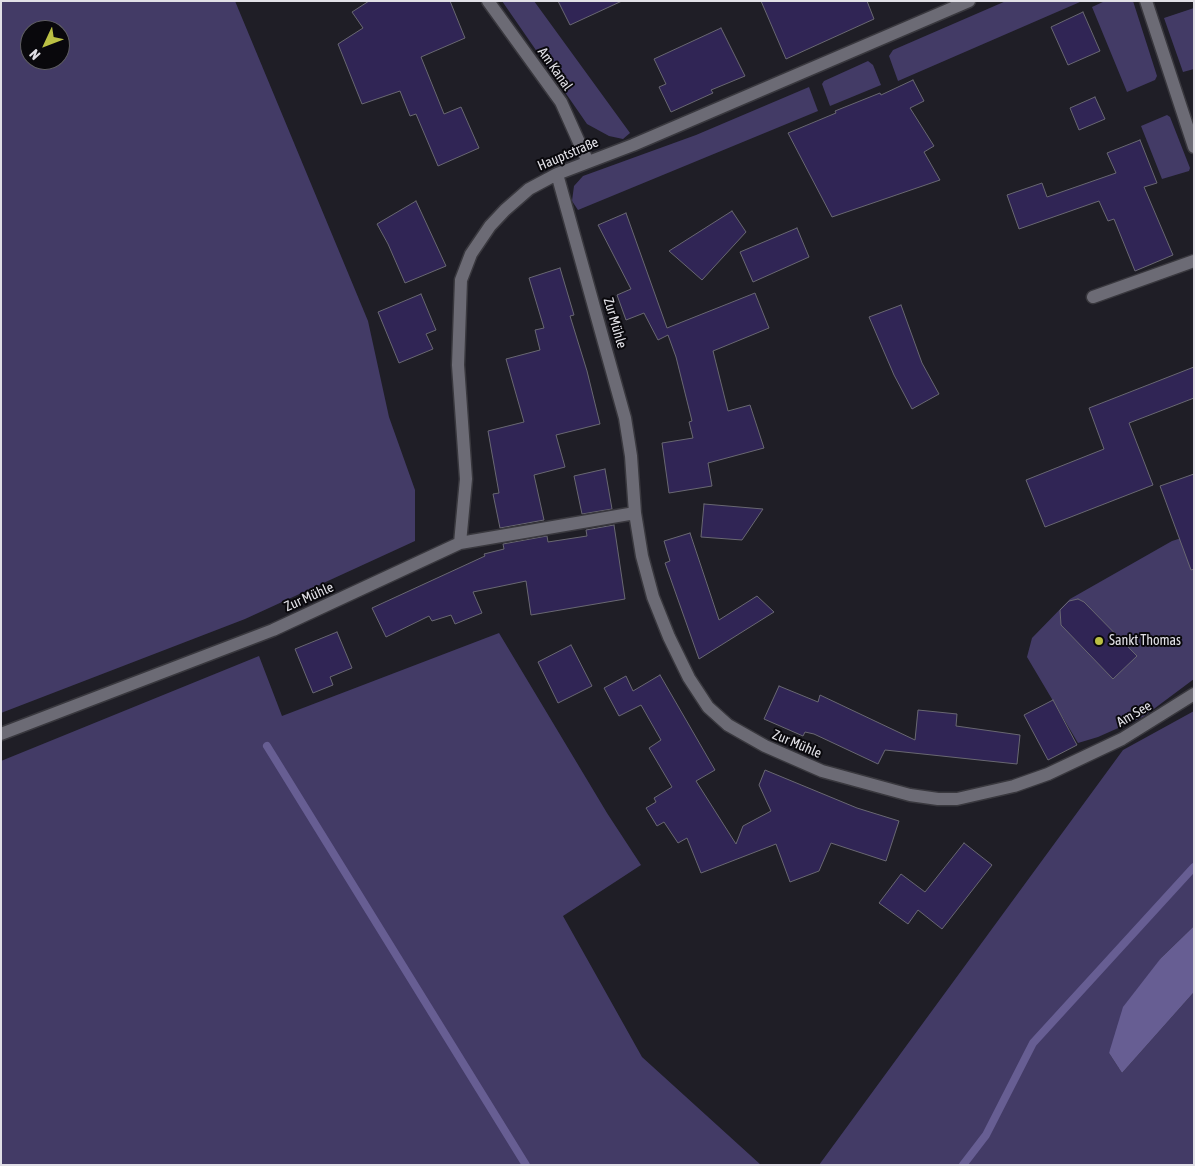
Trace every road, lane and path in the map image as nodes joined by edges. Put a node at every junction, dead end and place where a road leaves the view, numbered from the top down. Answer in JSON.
{"nodes":[{"id":1,"x":488,"y":1,"type":"edge"},
{"id":2,"x":970,"y":1,"type":"edge"},
{"id":3,"x":1146,"y":1,"type":"edge"},
{"id":4,"x":1194,"y":147,"type":"edge"},
{"id":5,"x":588,"y":160,"type":"junction"},
{"id":6,"x":557,"y":174,"type":"junction"},
{"id":7,"x":1194,"y":261,"type":"edge"},
{"id":8,"x":1093,"y":298,"type":"dead end"},
{"id":9,"x":635,"y":513,"type":"junction"},
{"id":10,"x":460,"y":542,"type":"junction"},
{"id":11,"x":1194,"y":694,"type":"edge"},
{"id":12,"x":1,"y":734,"type":"edge"},
{"id":13,"x":1086,"y":757,"type":"joint"}],
"edges":[{"from":1,"to":5,"type":"street","name":"Am Kanal"},
{"from":2,"to":5,"type":"street","name":"Hauptstraße"},
{"from":3,"to":4,"type":"street"},
{"from":5,"to":6,"type":"street","name":"Hauptstraße"},
{"from":6,"to":9,"type":"street","name":"Zur Mühle"},
{"from":6,"to":10,"type":"street","name":"Hauptstraße"},
{"from":7,"to":8,"type":"street"},
{"from":9,"to":10,"type":"street","name":"Zur Mühle"},
{"from":9,"to":13,"type":"street","name":"Zur Mühle"},
{"from":10,"to":12,"type":"street","name":"Zur Mühle"},
{"from":11,"to":13,"type":"street","name":"Am See"}]}
